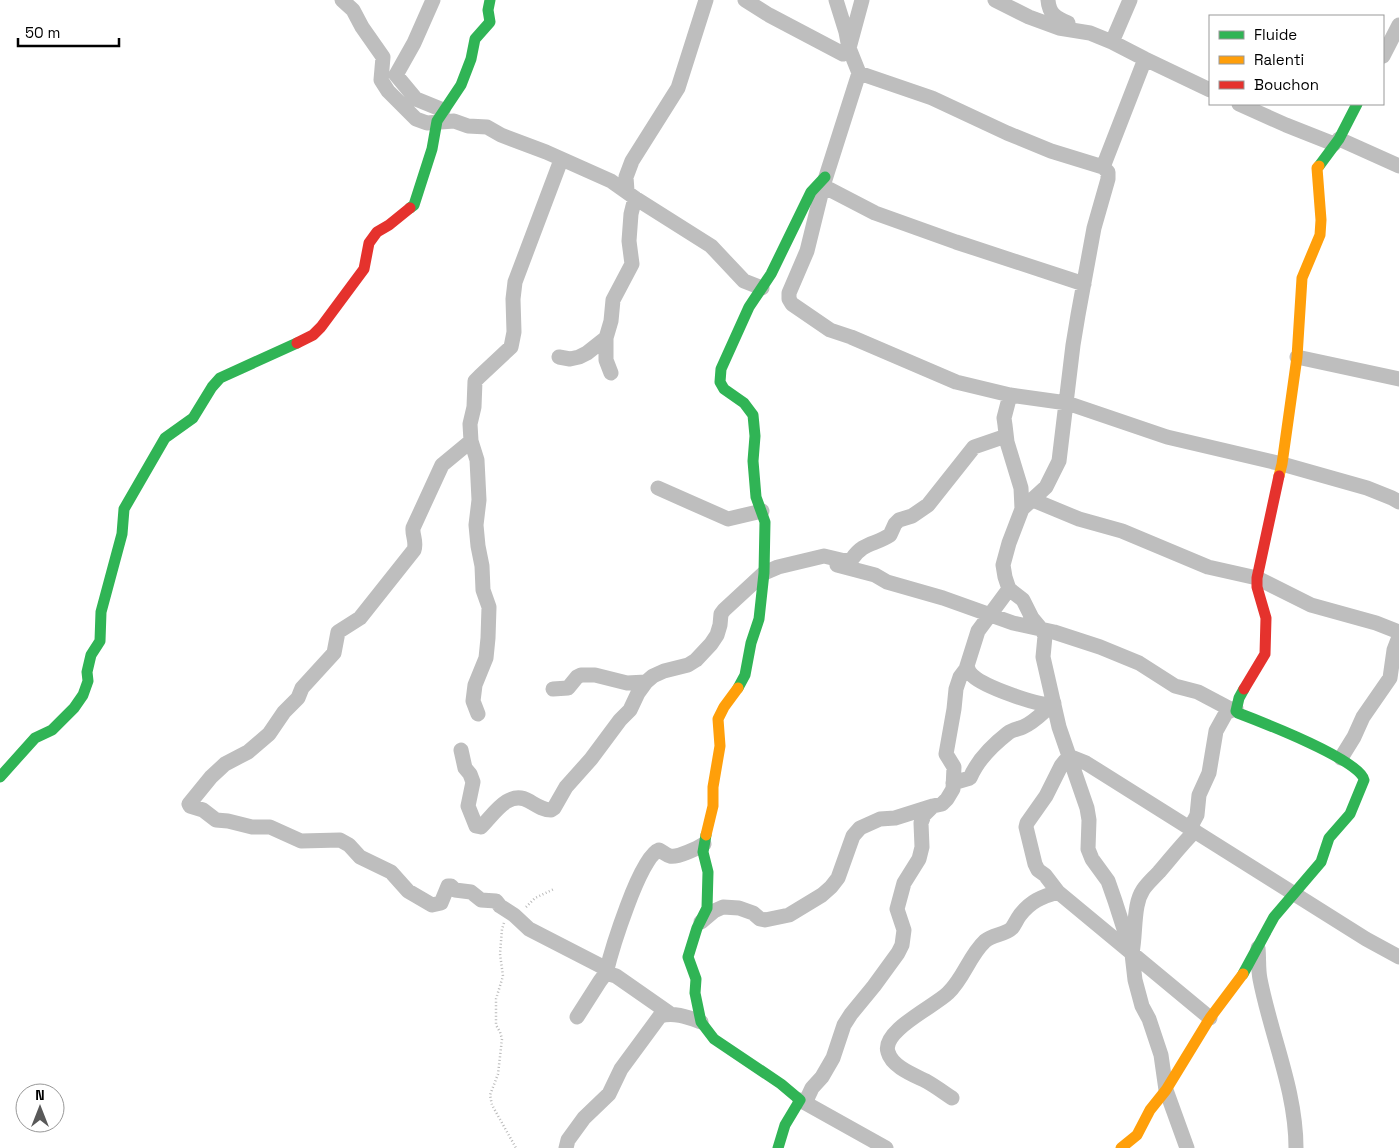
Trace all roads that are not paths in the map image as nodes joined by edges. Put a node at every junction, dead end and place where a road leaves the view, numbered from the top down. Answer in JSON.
{"nodes":[{"id":1,"x":342,"y":0,"type":"edge"},
{"id":2,"x":433,"y":0,"type":"edge"},
{"id":3,"x":490,"y":0,"type":"edge"},
{"id":4,"x":706,"y":0,"type":"edge"},
{"id":5,"x":745,"y":0,"type":"edge"},
{"id":6,"x":836,"y":0,"type":"edge"},
{"id":7,"x":862,"y":0,"type":"edge"},
{"id":8,"x":995,"y":0,"type":"edge"},
{"id":9,"x":1048,"y":0,"type":"edge"},
{"id":10,"x":1130,"y":0,"type":"edge"},
{"id":11,"x":1399,"y":25,"type":"edge"},
{"id":12,"x":1090,"y":33,"type":"junction"},
{"id":13,"x":1112,"y":42,"type":"junction"},
{"id":14,"x":849,"y":48,"type":"junction"},
{"id":15,"x":1384,"y":54,"type":"edge"},
{"id":16,"x":1145,"y":59,"type":"junction"},
{"id":17,"x":859,"y":73,"type":"junction"},
{"id":18,"x":1209,"y":90,"type":"edge"},
{"id":19,"x":1241,"y":105,"type":"edge"},
{"id":20,"x":1356,"y":105,"type":"edge"},
{"id":21,"x":440,"y":115,"type":"junction"},
{"id":22,"x":1301,"y":131,"type":"junction"},
{"id":23,"x":1336,"y":142,"type":"junction"},
{"id":24,"x":561,"y":160,"type":"junction"},
{"id":25,"x":1318,"y":164,"type":"junction"},
{"id":26,"x":1399,"y":166,"type":"edge"},
{"id":27,"x":1103,"y":167,"type":"junction"},
{"id":28,"x":824,"y":181,"type":"junction"},
{"id":29,"x":626,"y":188,"type":"junction"},
{"id":30,"x":1084,"y":284,"type":"junction"},
{"id":31,"x":762,"y":288,"type":"junction"},
{"id":32,"x":606,"y":338,"type":"junction"},
{"id":33,"x":559,"y":357,"type":"dead end"},
{"id":34,"x":1297,"y":357,"type":"junction"},
{"id":35,"x":611,"y":373,"type":"dead end"},
{"id":36,"x":1399,"y":379,"type":"edge"},
{"id":37,"x":1010,"y":395,"type":"junction"},
{"id":38,"x":1067,"y":403,"type":"junction"},
{"id":39,"x":1006,"y":436,"type":"junction"},
{"id":40,"x":471,"y":441,"type":"junction"},
{"id":41,"x":1282,"y":464,"type":"junction"},
{"id":42,"x":658,"y":488,"type":"dead end"},
{"id":43,"x":1399,"y":502,"type":"edge"},
{"id":44,"x":1028,"y":504,"type":"junction"},
{"id":45,"x":762,"y":511,"type":"junction"},
{"id":46,"x":810,"y":559,"type":"junction"},
{"id":47,"x":764,"y":573,"type":"junction"},
{"id":48,"x":1257,"y":578,"type":"junction"},
{"id":49,"x":1009,"y":589,"type":"junction"},
{"id":50,"x":990,"y":615,"type":"junction"},
{"id":51,"x":1042,"y":630,"type":"junction"},
{"id":52,"x":1399,"y":632,"type":"edge"},
{"id":53,"x":1399,"y":637,"type":"edge"},
{"id":54,"x":967,"y":666,"type":"junction"},
{"id":55,"x":646,"y":682,"type":"junction"},
{"id":56,"x":553,"y":690,"type":"dead end"},
{"id":57,"x":1052,"y":704,"type":"junction"},
{"id":58,"x":1234,"y":709,"type":"junction"},
{"id":59,"x":478,"y":714,"type":"dead end"},
{"id":60,"x":461,"y":750,"type":"dead end"},
{"id":61,"x":1071,"y":757,"type":"junction"},
{"id":62,"x":1341,"y":758,"type":"junction"},
{"id":63,"x":0,"y":777,"type":"edge"},
{"id":64,"x":953,"y":782,"type":"junction"},
{"id":65,"x":934,"y":806,"type":"junction"},
{"id":66,"x":1192,"y":829,"type":"junction"},
{"id":67,"x":704,"y":844,"type":"junction"},
{"id":68,"x":1058,"y":892,"type":"junction"},
{"id":69,"x":1294,"y":894,"type":"junction"},
{"id":70,"x":699,"y":924,"type":"junction"},
{"id":71,"x":1258,"y":948,"type":"junction"},
{"id":72,"x":1132,"y":954,"type":"junction"},
{"id":73,"x":1399,"y":958,"type":"edge"},
{"id":74,"x":606,"y":973,"type":"junction"},
{"id":75,"x":669,"y":1013,"type":"junction"},
{"id":76,"x":577,"y":1017,"type":"dead end"},
{"id":77,"x":1210,"y":1018,"type":"junction"},
{"id":78,"x":701,"y":1022,"type":"junction"},
{"id":79,"x":1166,"y":1090,"type":"junction"},
{"id":80,"x":952,"y":1098,"type":"dead end"},
{"id":81,"x":803,"y":1102,"type":"junction"},
{"id":82,"x":566,"y":1148,"type":"edge"},
{"id":83,"x":778,"y":1148,"type":"edge"},
{"id":84,"x":886,"y":1148,"type":"edge"},
{"id":85,"x":1121,"y":1148,"type":"edge"},
{"id":86,"x":1187,"y":1148,"type":"edge"},
{"id":87,"x":1296,"y":1148,"type":"edge"}],
"edges":[{"from":1,"to":21,"type":"street"},
{"from":2,"to":21,"type":"street"},
{"from":3,"to":21,"type":"street"},
{"from":4,"to":29,"type":"street"},
{"from":5,"to":14,"type":"street"},
{"from":6,"to":14,"type":"street"},
{"from":7,"to":14,"type":"street"},
{"from":8,"to":12,"type":"street"},
{"from":9,"to":12,"type":"street"},
{"from":10,"to":13,"type":"street"},
{"from":11,"to":15,"type":"street"},
{"from":12,"to":13,"type":"street"},
{"from":13,"to":16,"type":"street"},
{"from":14,"to":17,"type":"street"},
{"from":16,"to":18,"type":"street"},
{"from":16,"to":27,"type":"street"},
{"from":17,"to":27,"type":"street"},
{"from":17,"to":28,"type":"street"},
{"from":19,"to":22,"type":"street"},
{"from":20,"to":23,"type":"street"},
{"from":21,"to":24,"type":"street"},
{"from":21,"to":63,"type":"street"},
{"from":22,"to":23,"type":"street"},
{"from":22,"to":25,"type":"street"},
{"from":23,"to":25,"type":"street"},
{"from":23,"to":26,"type":"street"},
{"from":24,"to":29,"type":"street"},
{"from":24,"to":40,"type":"street"},
{"from":25,"to":34,"type":"street"},
{"from":27,"to":30,"type":"street"},
{"from":28,"to":30,"type":"street"},
{"from":28,"to":31,"type":"street"},
{"from":28,"to":37,"type":"street"},
{"from":29,"to":31,"type":"street"},
{"from":29,"to":32,"type":"street"},
{"from":30,"to":38,"type":"street"},
{"from":31,"to":45,"type":"street"},
{"from":32,"to":33,"type":"street"},
{"from":32,"to":35,"type":"street"},
{"from":34,"to":36,"type":"street"},
{"from":34,"to":41,"type":"street"},
{"from":37,"to":38,"type":"street"},
{"from":37,"to":39,"type":"street"},
{"from":38,"to":41,"type":"street"},
{"from":38,"to":44,"type":"street"},
{"from":39,"to":44,"type":"street"},
{"from":39,"to":46,"type":"street"},
{"from":40,"to":59,"type":"street"},
{"from":40,"to":74,"type":"street"},
{"from":41,"to":43,"type":"street"},
{"from":41,"to":48,"type":"street"},
{"from":42,"to":45,"type":"street"},
{"from":44,"to":48,"type":"street"},
{"from":44,"to":49,"type":"street"},
{"from":45,"to":47,"type":"street"},
{"from":46,"to":47,"type":"street"},
{"from":46,"to":50,"type":"street"},
{"from":47,"to":55,"type":"street"},
{"from":47,"to":67,"type":"street"},
{"from":48,"to":52,"type":"street"},
{"from":48,"to":58,"type":"street"},
{"from":49,"to":50,"type":"street"},
{"from":49,"to":51,"type":"street"},
{"from":50,"to":51,"type":"street"},
{"from":50,"to":54,"type":"street"},
{"from":51,"to":57,"type":"street"},
{"from":51,"to":58,"type":"street"},
{"from":53,"to":62,"type":"street"},
{"from":54,"to":57,"type":"street"},
{"from":54,"to":64,"type":"street"},
{"from":55,"to":56,"type":"street"},
{"from":55,"to":60,"type":"street"},
{"from":57,"to":61,"type":"street"},
{"from":57,"to":64,"type":"street"},
{"from":58,"to":62,"type":"street"},
{"from":58,"to":66,"type":"street"},
{"from":61,"to":66,"type":"street"},
{"from":61,"to":68,"type":"street"},
{"from":61,"to":72,"type":"street"},
{"from":62,"to":69,"type":"street"},
{"from":64,"to":65,"type":"street"},
{"from":65,"to":70,"type":"street"},
{"from":65,"to":81,"type":"street"},
{"from":66,"to":69,"type":"street"},
{"from":66,"to":72,"type":"street"},
{"from":67,"to":70,"type":"street"},
{"from":67,"to":74,"type":"street"},
{"from":68,"to":72,"type":"street"},
{"from":68,"to":80,"type":"street"},
{"from":69,"to":71,"type":"street"},
{"from":69,"to":73,"type":"street"},
{"from":70,"to":78,"type":"street"},
{"from":71,"to":77,"type":"street"},
{"from":71,"to":87,"type":"street"},
{"from":72,"to":77,"type":"street"},
{"from":72,"to":79,"type":"street"},
{"from":74,"to":75,"type":"street"},
{"from":74,"to":76,"type":"street"},
{"from":75,"to":78,"type":"street"},
{"from":75,"to":82,"type":"street"},
{"from":77,"to":79,"type":"street"},
{"from":78,"to":81,"type":"street"},
{"from":79,"to":85,"type":"street"},
{"from":79,"to":86,"type":"street"},
{"from":81,"to":83,"type":"street"},
{"from":81,"to":84,"type":"street"}]}
